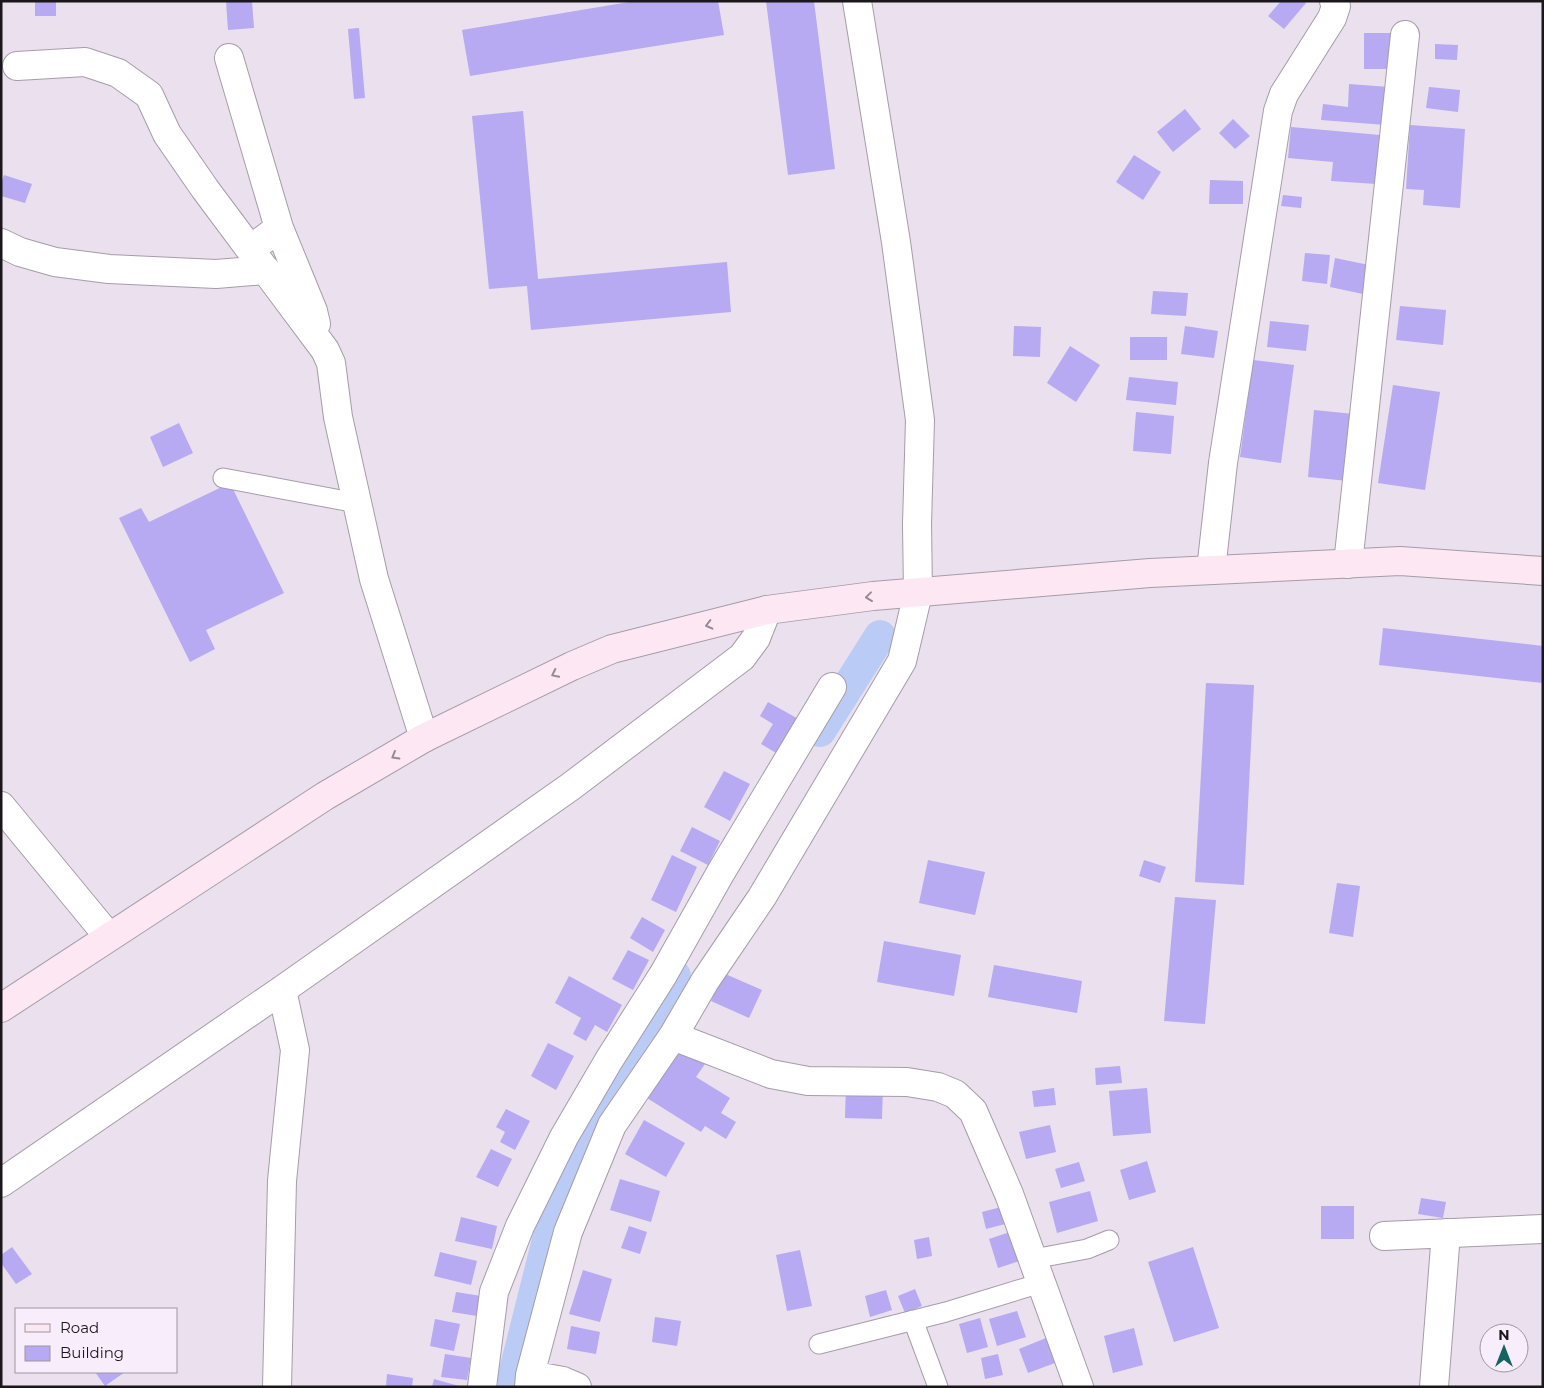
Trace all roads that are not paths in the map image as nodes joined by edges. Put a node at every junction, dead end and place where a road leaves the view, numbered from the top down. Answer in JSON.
{"nodes":[{"id":1,"x":857,"y":1,"type":"edge"},
{"id":2,"x":1334,"y":1,"type":"edge"},
{"id":3,"x":1405,"y":35,"type":"dead end"},
{"id":4,"x":229,"y":58,"type":"dead end"},
{"id":5,"x":17,"y":66,"type":"dead end"},
{"id":6,"x":279,"y":228,"type":"junction"},
{"id":7,"x":1,"y":242,"type":"edge"},
{"id":8,"x":259,"y":260,"type":"junction"},
{"id":9,"x":316,"y":337,"type":"junction"},
{"id":10,"x":223,"y":478,"type":"dead end"},
{"id":11,"x":357,"y":503,"type":"junction"},
{"id":12,"x":1348,"y":564,"type":"junction"},
{"id":13,"x":1211,"y":570,"type":"junction"},
{"id":14,"x":1543,"y":570,"type":"edge"},
{"id":15,"x":918,"y":592,"type":"junction"},
{"id":16,"x":767,"y":610,"type":"junction"},
{"id":17,"x":832,"y":687,"type":"dead end"},
{"id":18,"x":424,"y":738,"type":"junction"},
{"id":19,"x":1,"y":806,"type":"edge"},
{"id":20,"x":109,"y":937,"type":"junction"},
{"id":21,"x":282,"y":990,"type":"junction"},
{"id":22,"x":1,"y":1008,"type":"edge"},
{"id":23,"x":673,"y":1036,"type":"junction"},
{"id":24,"x":1,"y":1183,"type":"edge"},
{"id":25,"x":1543,"y":1229,"type":"edge"},
{"id":26,"x":1446,"y":1234,"type":"junction"},
{"id":27,"x":1384,"y":1236,"type":"dead end"},
{"id":28,"x":1109,"y":1240,"type":"dead end"},
{"id":29,"x":1037,"y":1271,"type":"junction"},
{"id":30,"x":913,"y":1320,"type":"junction"},
{"id":31,"x":819,"y":1344,"type":"dead end"},
{"id":32,"x":530,"y":1381,"type":"edge"},
{"id":33,"x":277,"y":1387,"type":"edge"},
{"id":34,"x":482,"y":1387,"type":"edge"},
{"id":35,"x":577,"y":1387,"type":"edge"},
{"id":36,"x":938,"y":1387,"type":"edge"},
{"id":37,"x":1079,"y":1387,"type":"edge"},
{"id":38,"x":1434,"y":1387,"type":"edge"}],
"edges":[{"from":1,"to":15,"type":"street"},
{"from":2,"to":13,"type":"street"},
{"from":3,"to":12,"type":"street"},
{"from":4,"to":6,"type":"street"},
{"from":5,"to":8,"type":"street"},
{"from":6,"to":8,"type":"street"},
{"from":6,"to":9,"type":"street"},
{"from":7,"to":8,"type":"street"},
{"from":8,"to":9,"type":"street"},
{"from":9,"to":11,"type":"street"},
{"from":10,"to":11,"type":"lane"},
{"from":11,"to":18,"type":"street"},
{"from":12,"to":13,"type":"street"},
{"from":12,"to":14,"type":"street"},
{"from":13,"to":15,"type":"street"},
{"from":15,"to":16,"type":"street","one_way":true},
{"from":15,"to":23,"type":"street"},
{"from":16,"to":18,"type":"street","one_way":true},
{"from":16,"to":21,"type":"street"},
{"from":17,"to":34,"type":"street"},
{"from":18,"to":20,"type":"street","one_way":true},
{"from":19,"to":20,"type":"street"},
{"from":20,"to":22,"type":"street"},
{"from":21,"to":24,"type":"street"},
{"from":21,"to":33,"type":"street"},
{"from":23,"to":29,"type":"street"},
{"from":23,"to":32,"type":"street"},
{"from":25,"to":26,"type":"street"},
{"from":26,"to":27,"type":"street"},
{"from":26,"to":38,"type":"street"},
{"from":28,"to":29,"type":"lane"},
{"from":29,"to":30,"type":"lane"},
{"from":29,"to":37,"type":"street"},
{"from":30,"to":31,"type":"lane"},
{"from":30,"to":36,"type":"lane"},
{"from":32,"to":35,"type":"street"}]}
